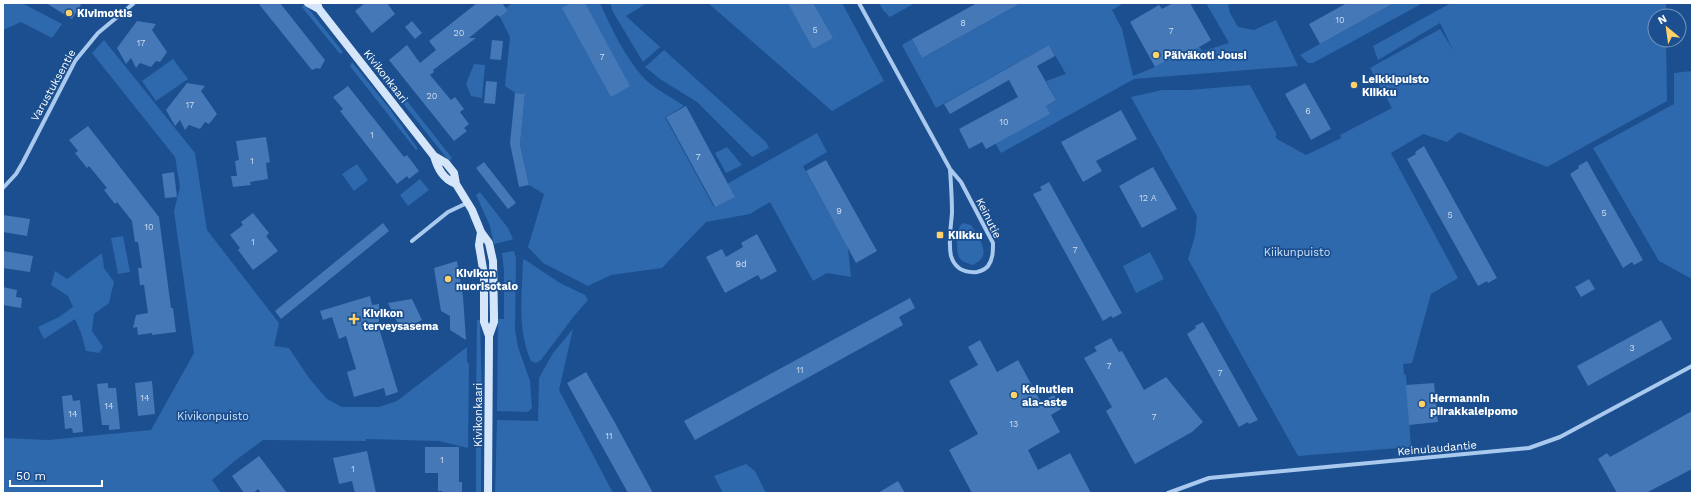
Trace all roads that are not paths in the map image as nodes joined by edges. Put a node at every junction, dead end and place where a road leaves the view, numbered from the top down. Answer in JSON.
{"nodes":[{"id":1,"x":134,"y":3,"type":"edge"},
{"id":2,"x":308,"y":3,"type":"edge"},
{"id":3,"x":859,"y":3,"type":"edge"},
{"id":4,"x":318,"y":6,"type":"edge"},
{"id":5,"x":950,"y":169,"type":"junction"},
{"id":6,"x":3,"y":188,"type":"edge"},
{"id":7,"x":468,"y":203,"type":"junction"},
{"id":8,"x":412,"y":241,"type":"dead end"},
{"id":9,"x":1692,"y":366,"type":"edge"},
{"id":10,"x":488,"y":493,"type":"edge"},
{"id":11,"x":1168,"y":493,"type":"edge"}],
"edges":[{"from":1,"to":6,"type":"street","name":"Varustuksentie"},
{"from":2,"to":4,"type":"street","name":"Kivikonkaari"},
{"from":3,"to":5,"type":"street","name":"Keinutie"},
{"from":4,"to":7,"type":"street","name":"Kivikonkaari"},
{"from":5,"to":5,"type":"street","name":"Keinutie"},
{"from":7,"to":8,"type":"street"},
{"from":7,"to":10,"type":"street","name":"Kivikonkaari"},
{"from":9,"to":11,"type":"street","name":"Keinulaudantie"}]}
